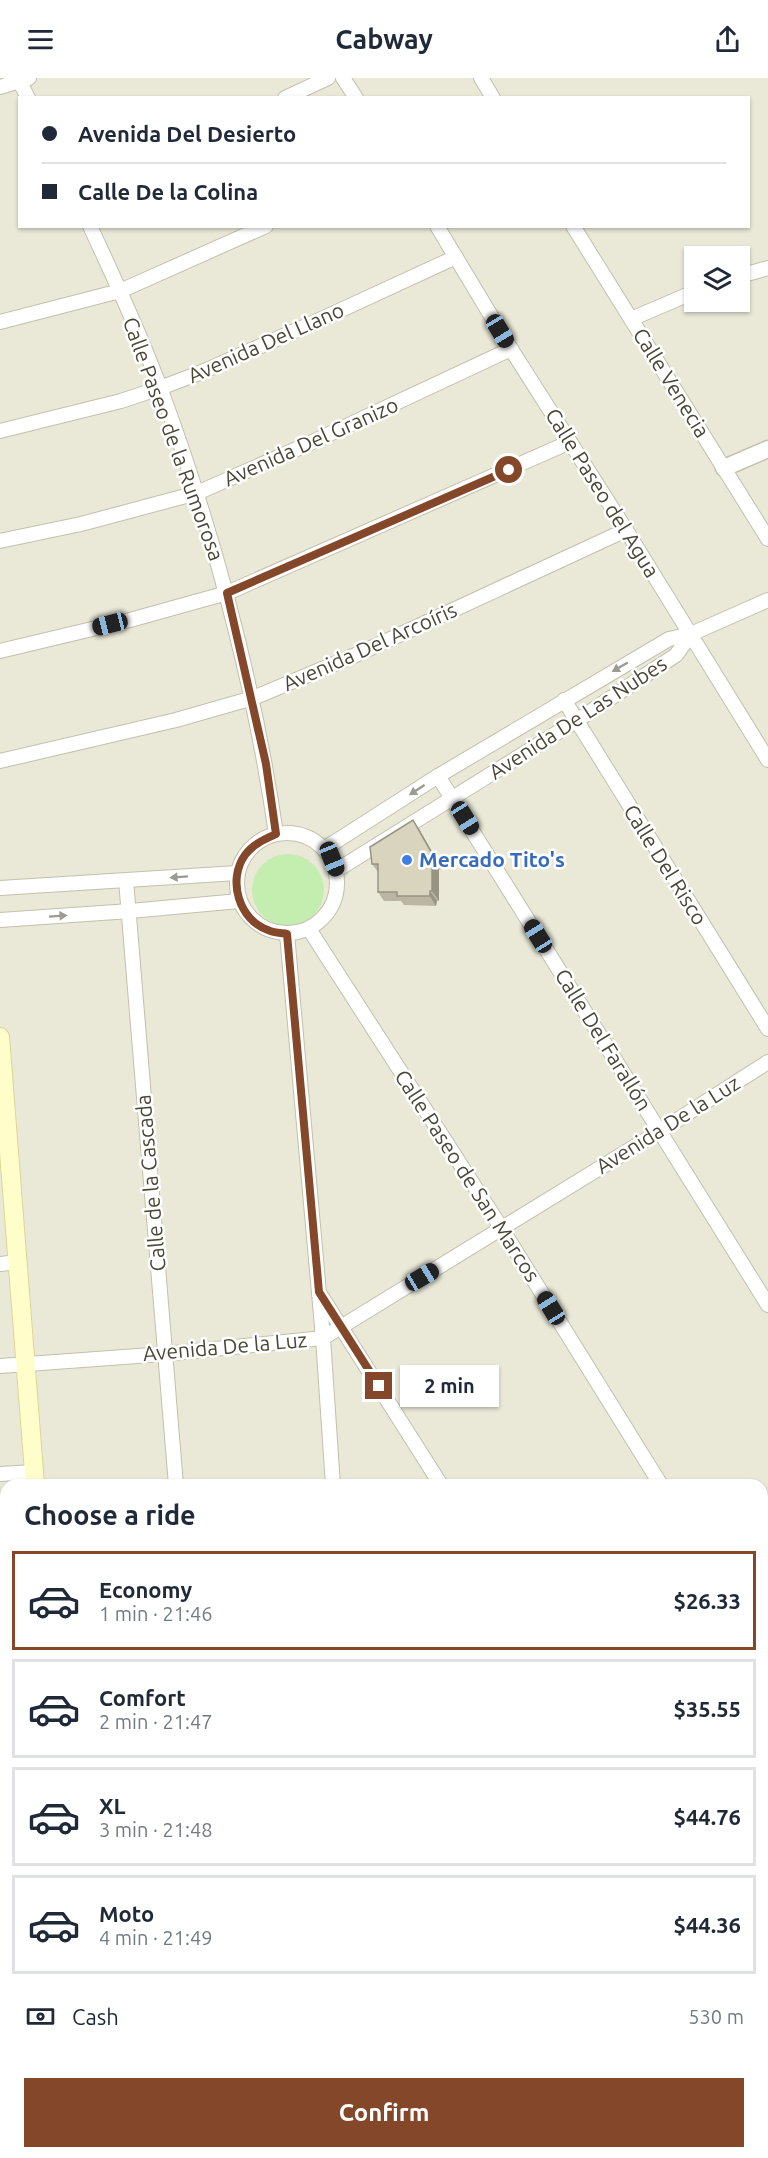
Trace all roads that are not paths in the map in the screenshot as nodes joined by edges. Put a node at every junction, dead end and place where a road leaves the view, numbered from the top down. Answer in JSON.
{"nodes":[{"id":1,"x":328,"y":78,"type":"edge"},
{"id":2,"x":343,"y":78,"type":"edge"},
{"id":3,"x":481,"y":78,"type":"edge"},
{"id":4,"x":23,"y":79,"type":"edge"},
{"id":5,"x":0,"y":87,"type":"edge"},
{"id":6,"x":27,"y":96,"type":"edge"},
{"id":7,"x":289,"y":96,"type":"edge"},
{"id":8,"x":355,"y":96,"type":"edge"},
{"id":9,"x":492,"y":96,"type":"edge"},
{"id":10,"x":91,"y":228,"type":"edge"},
{"id":11,"x":262,"y":228,"type":"edge"},
{"id":12,"x":438,"y":228,"type":"edge"},
{"id":13,"x":574,"y":228,"type":"edge"},
{"id":14,"x":456,"y":257,"type":"junction"},
{"id":15,"x":768,"y":268,"type":"edge"},
{"id":16,"x":750,"y":273,"type":"edge"},
{"id":17,"x":120,"y":291,"type":"junction"},
{"id":18,"x":684,"y":295,"type":"edge"},
{"id":19,"x":631,"y":319,"type":"junction"},
{"id":20,"x":0,"y":322,"type":"edge"},
{"id":21,"x":511,"y":349,"type":"junction"},
{"id":22,"x":160,"y":388,"type":"junction"},
{"id":23,"x":0,"y":431,"type":"edge"},
{"id":24,"x":570,"y":442,"type":"junction"},
{"id":25,"x":768,"y":449,"type":"edge"},
{"id":26,"x":724,"y":468,"type":"junction"},
{"id":27,"x":197,"y":493,"type":"junction"},
{"id":28,"x":626,"y":530,"type":"junction"},
{"id":29,"x":768,"y":539,"type":"edge"},
{"id":30,"x":0,"y":542,"type":"edge"},
{"id":31,"x":227,"y":593,"type":"junction"},
{"id":32,"x":768,"y":600,"type":"edge"},
{"id":33,"x":691,"y":634,"type":"junction"},
{"id":34,"x":0,"y":651,"type":"edge"},
{"id":35,"x":253,"y":698,"type":"junction"},
{"id":36,"x":564,"y":700,"type":"junction"},
{"id":37,"x":576,"y":721,"type":"junction"},
{"id":38,"x":768,"y":760,"type":"edge"},
{"id":39,"x":0,"y":761,"type":"edge"},
{"id":40,"x":438,"y":776,"type":"junction"},
{"id":41,"x":453,"y":799,"type":"junction"},
{"id":42,"x":276,"y":834,"type":"junction"},
{"id":43,"x":324,"y":849,"type":"junction"},
{"id":44,"x":336,"y":870,"type":"junction"},
{"id":45,"x":237,"y":873,"type":"junction"},
{"id":46,"x":126,"y":880,"type":"junction"},
{"id":47,"x":0,"y":888,"type":"edge"},
{"id":48,"x":239,"y":901,"type":"junction"},
{"id":49,"x":129,"y":911,"type":"junction"},
{"id":50,"x":0,"y":920,"type":"edge"},
{"id":51,"x":309,"y":930,"type":"junction"},
{"id":52,"x":287,"y":934,"type":"junction"},
{"id":53,"x":768,"y":1029,"type":"edge"},
{"id":54,"x":0,"y":1048,"type":"edge"},
{"id":55,"x":768,"y":1062,"type":"edge"},
{"id":56,"x":660,"y":1131,"type":"junction"},
{"id":57,"x":5,"y":1160,"type":"edge"},
{"id":58,"x":502,"y":1229,"type":"junction"},
{"id":59,"x":9,"y":1263,"type":"edge"},
{"id":60,"x":319,"y":1292,"type":"junction"},
{"id":61,"x":768,"y":1305,"type":"edge"},
{"id":62,"x":342,"y":1326,"type":"junction"},
{"id":63,"x":323,"y":1338,"type":"junction"},
{"id":64,"x":165,"y":1353,"type":"junction"},
{"id":65,"x":26,"y":1364,"type":"junction"},
{"id":66,"x":0,"y":1366,"type":"edge"},
{"id":67,"x":0,"y":1474,"type":"edge"},
{"id":68,"x":34,"y":1478,"type":"edge"},
{"id":69,"x":176,"y":1479,"type":"edge"},
{"id":70,"x":333,"y":1479,"type":"edge"},
{"id":71,"x":437,"y":1479,"type":"edge"},
{"id":72,"x":657,"y":1479,"type":"edge"}],
"edges":[{"from":1,"to":7,"type":"street"},
{"from":2,"to":8,"type":"street"},
{"from":3,"to":9,"type":"street"},
{"from":4,"to":5,"type":"street"},
{"from":4,"to":6,"type":"street"},
{"from":10,"to":17,"type":"street","name":"Calle Paseo de la Rumorosa"},
{"from":11,"to":17,"type":"street"},
{"from":12,"to":14,"type":"street","name":"Calle Paseo del Agua"},
{"from":13,"to":19,"type":"street","name":"Calle Venecia"},
{"from":14,"to":21,"type":"street","name":"Calle Paseo del Agua"},
{"from":14,"to":22,"type":"street","name":"Avenida Del Llano"},
{"from":15,"to":16,"type":"street"},
{"from":17,"to":20,"type":"street"},
{"from":17,"to":22,"type":"street","name":"Calle Paseo de la Rumorosa"},
{"from":18,"to":19,"type":"street"},
{"from":19,"to":26,"type":"street","name":"Calle Venecia"},
{"from":21,"to":24,"type":"street","name":"Calle Paseo del Agua"},
{"from":21,"to":27,"type":"street","name":"Avenida Del Granizo"},
{"from":22,"to":23,"type":"street","name":"Avenida Del Llano"},
{"from":22,"to":27,"type":"street","name":"Calle Paseo de la Rumorosa"},
{"from":24,"to":28,"type":"street","name":"Calle Paseo del Agua"},
{"from":24,"to":31,"type":"street"},
{"from":25,"to":26,"type":"street"},
{"from":26,"to":29,"type":"street","name":"Calle Venecia"},
{"from":27,"to":30,"type":"street","name":"Avenida Del Granizo"},
{"from":27,"to":31,"type":"street","name":"Calle Paseo de la Rumorosa"},
{"from":28,"to":33,"type":"street","name":"Calle Paseo del Agua"},
{"from":28,"to":35,"type":"street","name":"Avenida Del Arcoíris"},
{"from":31,"to":34,"type":"street"},
{"from":31,"to":35,"type":"street","name":"Calle Paseo de la Rumorosa"},
{"from":32,"to":33,"type":"street","name":"Avenida De Las Nubes"},
{"from":33,"to":36,"type":"street","name":"Avenida De Las Nubes","one_way":true},
{"from":33,"to":37,"type":"street","name":"Avenida De Las Nubes"},
{"from":33,"to":38,"type":"street","name":"Calle Paseo del Agua"},
{"from":35,"to":39,"type":"street","name":"Avenida Del Arcoíris"},
{"from":35,"to":42,"type":"street","name":"Calle Paseo de la Rumorosa"},
{"from":36,"to":37,"type":"street","name":"Calle Del Risco"},
{"from":36,"to":40,"type":"street","name":"Avenida De Las Nubes"},
{"from":37,"to":41,"type":"street","name":"Avenida De Las Nubes"},
{"from":37,"to":53,"type":"street","name":"Calle Del Risco"},
{"from":40,"to":41,"type":"street","name":"Calle Del Farallón"},
{"from":40,"to":43,"type":"street","name":"Avenida De Las Nubes","one_way":true},
{"from":41,"to":44,"type":"street","name":"Avenida De Las Nubes"},
{"from":41,"to":56,"type":"street","name":"Calle Del Farallón"},
{"from":42,"to":43,"type":"street"},
{"from":42,"to":45,"type":"street"},
{"from":43,"to":44,"type":"street"},
{"from":44,"to":51,"type":"street"},
{"from":45,"to":46,"type":"street","one_way":true},
{"from":45,"to":48,"type":"street"},
{"from":46,"to":47,"type":"street"},
{"from":46,"to":49,"type":"street","name":"Calle de la Cascada"},
{"from":48,"to":49,"type":"street"},
{"from":48,"to":52,"type":"street"},
{"from":50,"to":49,"type":"street","one_way":true},
{"from":49,"to":64,"type":"street","name":"Calle de la Cascada"},
{"from":51,"to":52,"type":"street"},
{"from":51,"to":58,"type":"street","name":"Calle Paseo de San Marcos"},
{"from":52,"to":60,"type":"street"},
{"from":54,"to":57,"type":"main road"},
{"from":55,"to":56,"type":"street","name":"Avenida De la Luz"},
{"from":56,"to":58,"type":"street","name":"Avenida De la Luz"},
{"from":56,"to":61,"type":"street","name":"Calle Del Farallón"},
{"from":57,"to":59,"type":"main road"},
{"from":58,"to":62,"type":"street","name":"Avenida De la Luz"},
{"from":58,"to":72,"type":"street","name":"Calle Paseo de San Marcos"},
{"from":59,"to":65,"type":"main road"},
{"from":60,"to":62,"type":"street"},
{"from":60,"to":63,"type":"street"},
{"from":62,"to":63,"type":"street","name":"Avenida De la Luz"},
{"from":62,"to":71,"type":"street"},
{"from":63,"to":64,"type":"street","name":"Avenida De la Luz"},
{"from":63,"to":70,"type":"street"},
{"from":64,"to":65,"type":"street","name":"Avenida De la Luz"},
{"from":64,"to":69,"type":"street","name":"Calle de la Cascada"},
{"from":65,"to":66,"type":"street","name":"Avenida De la Luz"},
{"from":65,"to":68,"type":"main road"},
{"from":67,"to":68,"type":"street"}]}
